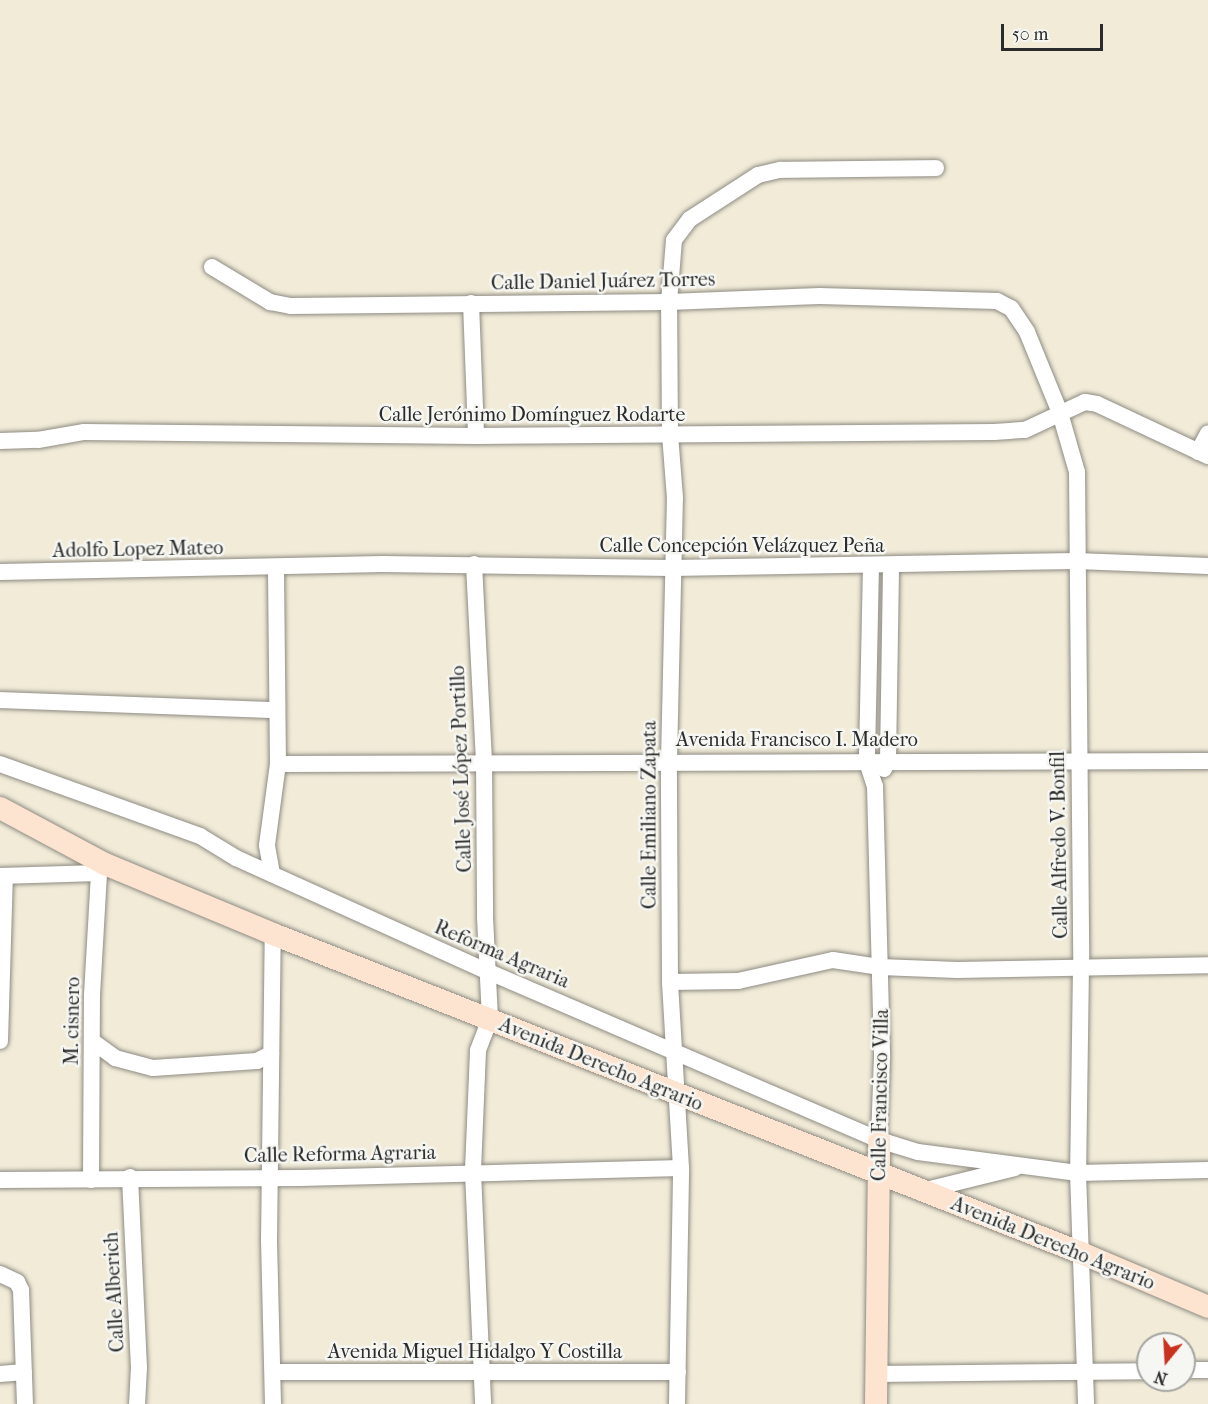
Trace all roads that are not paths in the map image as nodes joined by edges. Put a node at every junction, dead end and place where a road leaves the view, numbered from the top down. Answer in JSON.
{"nodes":[{"id":1,"x":936,"y":168,"type":"dead end"},
{"id":2,"x":212,"y":267,"type":"dead end"},
{"id":3,"x":669,"y":302,"type":"junction"},
{"id":4,"x":471,"y":303,"type":"junction"},
{"id":5,"x":1004,"y":303,"type":"joint"},
{"id":6,"x":1060,"y":413,"type":"junction"},
{"id":7,"x":1208,"y":434,"type":"edge"},
{"id":8,"x":670,"y":435,"type":"junction"},
{"id":9,"x":476,"y":436,"type":"junction"},
{"id":10,"x":0,"y":441,"type":"edge"},
{"id":11,"x":1203,"y":454,"type":"edge"},
{"id":12,"x":1076,"y":561,"type":"junction"},
{"id":13,"x":474,"y":564,"type":"junction"},
{"id":14,"x":871,"y":565,"type":"junction"},
{"id":15,"x":891,"y":566,"type":"junction"},
{"id":16,"x":1208,"y":566,"type":"edge"},
{"id":17,"x":276,"y":568,"type":"junction"},
{"id":18,"x":672,"y":568,"type":"junction"},
{"id":19,"x":0,"y":572,"type":"edge"},
{"id":20,"x":0,"y":700,"type":"edge"},
{"id":21,"x":276,"y":710,"type":"junction"},
{"id":22,"x":484,"y":760,"type":"junction"},
{"id":23,"x":669,"y":760,"type":"junction"},
{"id":24,"x":888,"y":760,"type":"junction"},
{"id":25,"x":1079,"y":761,"type":"junction"},
{"id":26,"x":1208,"y":761,"type":"edge"},
{"id":27,"x":867,"y":762,"type":"junction"},
{"id":28,"x":0,"y":764,"type":"edge"},
{"id":29,"x":278,"y":764,"type":"junction"},
{"id":30,"x":875,"y":786,"type":"junction"},
{"id":31,"x":0,"y":808,"type":"edge"},
{"id":32,"x":102,"y":868,"type":"junction"},
{"id":33,"x":272,"y":874,"type":"junction"},
{"id":34,"x":3,"y":876,"type":"edge"},
{"id":35,"x":273,"y":934,"type":"junction"},
{"id":36,"x":1208,"y":965,"type":"edge"},
{"id":37,"x":1081,"y":966,"type":"junction"},
{"id":38,"x":880,"y":967,"type":"junction"},
{"id":39,"x":489,"y":972,"type":"junction"},
{"id":40,"x":670,"y":982,"type":"junction"},
{"id":41,"x":490,"y":1019,"type":"junction"},
{"id":42,"x":0,"y":1041,"type":"edge"},
{"id":43,"x":92,"y":1041,"type":"junction"},
{"id":44,"x":674,"y":1050,"type":"junction"},
{"id":45,"x":271,"y":1054,"type":"junction"},
{"id":46,"x":676,"y":1094,"type":"junction"},
{"id":47,"x":879,"y":1140,"type":"junction"},
{"id":48,"x":1025,"y":1166,"type":"junction"},
{"id":49,"x":681,"y":1168,"type":"junction"},
{"id":50,"x":1208,"y":1170,"type":"edge"},
{"id":51,"x":473,"y":1172,"type":"junction"},
{"id":52,"x":1078,"y":1173,"type":"junction"},
{"id":53,"x":269,"y":1176,"type":"junction"},
{"id":54,"x":879,"y":1176,"type":"junction"},
{"id":55,"x":130,"y":1177,"type":"junction"},
{"id":56,"x":0,"y":1179,"type":"edge"},
{"id":57,"x":91,"y":1180,"type":"junction"},
{"id":58,"x":922,"y":1191,"type":"junction"},
{"id":59,"x":1081,"y":1253,"type":"junction"},
{"id":60,"x":0,"y":1274,"type":"edge"},
{"id":61,"x":1208,"y":1307,"type":"edge"},
{"id":62,"x":1136,"y":1371,"type":"edge"},
{"id":63,"x":24,"y":1372,"type":"junction"},
{"id":64,"x":273,"y":1372,"type":"junction"},
{"id":65,"x":678,"y":1372,"type":"junction"},
{"id":66,"x":1085,"y":1372,"type":"junction"},
{"id":67,"x":480,"y":1373,"type":"junction"},
{"id":68,"x":0,"y":1374,"type":"edge"},
{"id":69,"x":876,"y":1374,"type":"junction"},
{"id":70,"x":28,"y":1401,"type":"edge"},
{"id":71,"x":137,"y":1404,"type":"edge"},
{"id":72,"x":273,"y":1404,"type":"edge"},
{"id":73,"x":483,"y":1404,"type":"edge"},
{"id":74,"x":677,"y":1404,"type":"edge"},
{"id":75,"x":876,"y":1404,"type":"edge"},
{"id":76,"x":1086,"y":1404,"type":"edge"}],
"edges":[{"from":1,"to":3,"type":"street","name":"Calle Emiliano Zapata"},
{"from":2,"to":4,"type":"street","name":"Calle Daniel Juárez Torres"},
{"from":3,"to":4,"type":"street","name":"Calle Daniel Juárez Torres"},
{"from":3,"to":5,"type":"street","name":"Calle Daniel Juárez Torres"},
{"from":3,"to":8,"type":"street","name":"Calle Emiliano Zapata"},
{"from":4,"to":9,"type":"street"},
{"from":5,"to":6,"type":"street","name":"Calle Alfredo V. Bonfil"},
{"from":6,"to":8,"type":"street","name":"Calle Jerónimo Domínguez Rodarte"},
{"from":6,"to":11,"type":"street","name":"Calle Jerónimo Domínguez Rodarte"},
{"from":6,"to":12,"type":"street","name":"Calle Alfredo V. Bonfil"},
{"from":7,"to":11,"type":"street"},
{"from":8,"to":9,"type":"street","name":"Calle Jerónimo Domínguez Rodarte"},
{"from":8,"to":18,"type":"street","name":"Calle Emiliano Zapata"},
{"from":9,"to":10,"type":"street","name":"Calle Jerónimo Domínguez Rodarte"},
{"from":12,"to":15,"type":"street","name":"Calle Concepción Velázquez Peña"},
{"from":12,"to":16,"type":"street","name":"Calle Concepción Velázquez Peña"},
{"from":12,"to":25,"type":"street","name":"Calle Alfredo V. Bonfil"},
{"from":13,"to":17,"type":"street","name":"Calle Concepción Velázquez Peña"},
{"from":13,"to":18,"type":"street","name":"Calle Concepción Velázquez Peña"},
{"from":13,"to":22,"type":"street","name":"Calle José López Portillo"},
{"from":14,"to":15,"type":"street","name":"Calle Concepción Velázquez Peña"},
{"from":14,"to":18,"type":"street","name":"Calle Concepción Velázquez Peña"},
{"from":14,"to":27,"type":"street","name":"Calle Francisco Villa"},
{"from":15,"to":24,"type":"street","name":"Calle Francisco Villa"},
{"from":17,"to":19,"type":"street","name":"Adolfo Lopez Mateo"},
{"from":17,"to":21,"type":"street"},
{"from":18,"to":23,"type":"street","name":"Calle Emiliano Zapata"},
{"from":20,"to":21,"type":"street"},
{"from":21,"to":29,"type":"street"},
{"from":22,"to":23,"type":"street","name":"Avenida Francisco I. Madero"},
{"from":22,"to":29,"type":"street","name":"Avenida Francisco I. Madero"},
{"from":22,"to":39,"type":"street","name":"Calle José López Portillo"},
{"from":23,"to":27,"type":"street","name":"Avenida Francisco I. Madero"},
{"from":23,"to":40,"type":"street","name":"Calle Emiliano Zapata"},
{"from":24,"to":25,"type":"street","name":"Avenida Francisco I. Madero"},
{"from":24,"to":27,"type":"street","name":"Avenida Francisco I. Madero"},
{"from":24,"to":30,"type":"street","name":"Calle Francisco Villa"},
{"from":25,"to":26,"type":"street","name":"Avenida Francisco I. Madero"},
{"from":25,"to":37,"type":"street","name":"Calle Alfredo V. Bonfil"},
{"from":27,"to":30,"type":"street","name":"Calle Francisco Villa"},
{"from":28,"to":33,"type":"street","name":"Reforma Agraria"},
{"from":29,"to":33,"type":"street"},
{"from":30,"to":38,"type":"street","name":"Calle Francisco Villa"},
{"from":31,"to":32,"type":"street","name":"Avenida Derecho Agrario"},
{"from":32,"to":34,"type":"street"},
{"from":32,"to":35,"type":"street","name":"Avenida Derecho Agrario"},
{"from":32,"to":43,"type":"street","name":"M. cisnero"},
{"from":33,"to":39,"type":"street","name":"Reforma Agraria"},
{"from":34,"to":42,"type":"street"},
{"from":35,"to":41,"type":"street","name":"Avenida Derecho Agrario"},
{"from":35,"to":45,"type":"street"},
{"from":36,"to":37,"type":"street"},
{"from":37,"to":38,"type":"street"},
{"from":37,"to":52,"type":"street","name":"Calle Alfredo V. Bonfil"},
{"from":38,"to":40,"type":"street"},
{"from":38,"to":47,"type":"street","name":"Calle Francisco Villa"},
{"from":39,"to":41,"type":"street","name":"Calle José López Portillo"},
{"from":39,"to":44,"type":"street","name":"Reforma Agraria"},
{"from":40,"to":44,"type":"street","name":"Calle Emiliano Zapata"},
{"from":41,"to":46,"type":"street","name":"Avenida Derecho Agrario"},
{"from":41,"to":51,"type":"street"},
{"from":43,"to":45,"type":"street"},
{"from":43,"to":57,"type":"street","name":"M. cisnero"},
{"from":44,"to":46,"type":"street","name":"Calle Emiliano Zapata"},
{"from":44,"to":47,"type":"street","name":"Reforma Agraria"},
{"from":45,"to":53,"type":"street"},
{"from":46,"to":49,"type":"street","name":"Calle Emiliano Zapata"},
{"from":46,"to":54,"type":"street","name":"Avenida Derecho Agrario"},
{"from":47,"to":48,"type":"street","name":"Reforma Agraria"},
{"from":47,"to":54,"type":"street","name":"Calle Francisco Villa"},
{"from":48,"to":52,"type":"street"},
{"from":48,"to":58,"type":"street"},
{"from":49,"to":51,"type":"street","name":"Calle Reforma Agraria"},
{"from":49,"to":65,"type":"street","name":"Calle Emiliano Zapata"},
{"from":50,"to":52,"type":"street"},
{"from":51,"to":53,"type":"street","name":"Calle Reforma Agraria"},
{"from":51,"to":67,"type":"street"},
{"from":52,"to":59,"type":"street","name":"Calle Alfredo V. Bonfil"},
{"from":53,"to":55,"type":"street","name":"Calle Reforma Agraria"},
{"from":53,"to":64,"type":"street"},
{"from":54,"to":58,"type":"street","name":"Avenida Derecho Agrario"},
{"from":54,"to":69,"type":"street","name":"Calle Francisco Villa"},
{"from":55,"to":57,"type":"street","name":"Calle Reforma Agraria"},
{"from":55,"to":71,"type":"street","name":"Calle Alberich"},
{"from":56,"to":57,"type":"street","name":"Calle Reforma Agraria"},
{"from":58,"to":59,"type":"street","name":"Avenida Derecho Agrario"},
{"from":59,"to":61,"type":"street","name":"Avenida Derecho Agrario"},
{"from":59,"to":66,"type":"street","name":"Calle Alfredo V. Bonfil"},
{"from":60,"to":63,"type":"street"},
{"from":62,"to":66,"type":"street"},
{"from":63,"to":68,"type":"street"},
{"from":63,"to":70,"type":"street"},
{"from":64,"to":67,"type":"street","name":"Avenida Miguel Hidalgo Y Costilla"},
{"from":64,"to":72,"type":"street"},
{"from":65,"to":67,"type":"street","name":"Avenida Miguel Hidalgo Y Costilla"},
{"from":65,"to":74,"type":"street","name":"Calle Emiliano Zapata"},
{"from":66,"to":69,"type":"street"},
{"from":66,"to":76,"type":"street","name":"Calle Alfredo V. Bonfil"},
{"from":67,"to":73,"type":"street"},
{"from":69,"to":75,"type":"street","name":"Calle Francisco Villa"}]}
